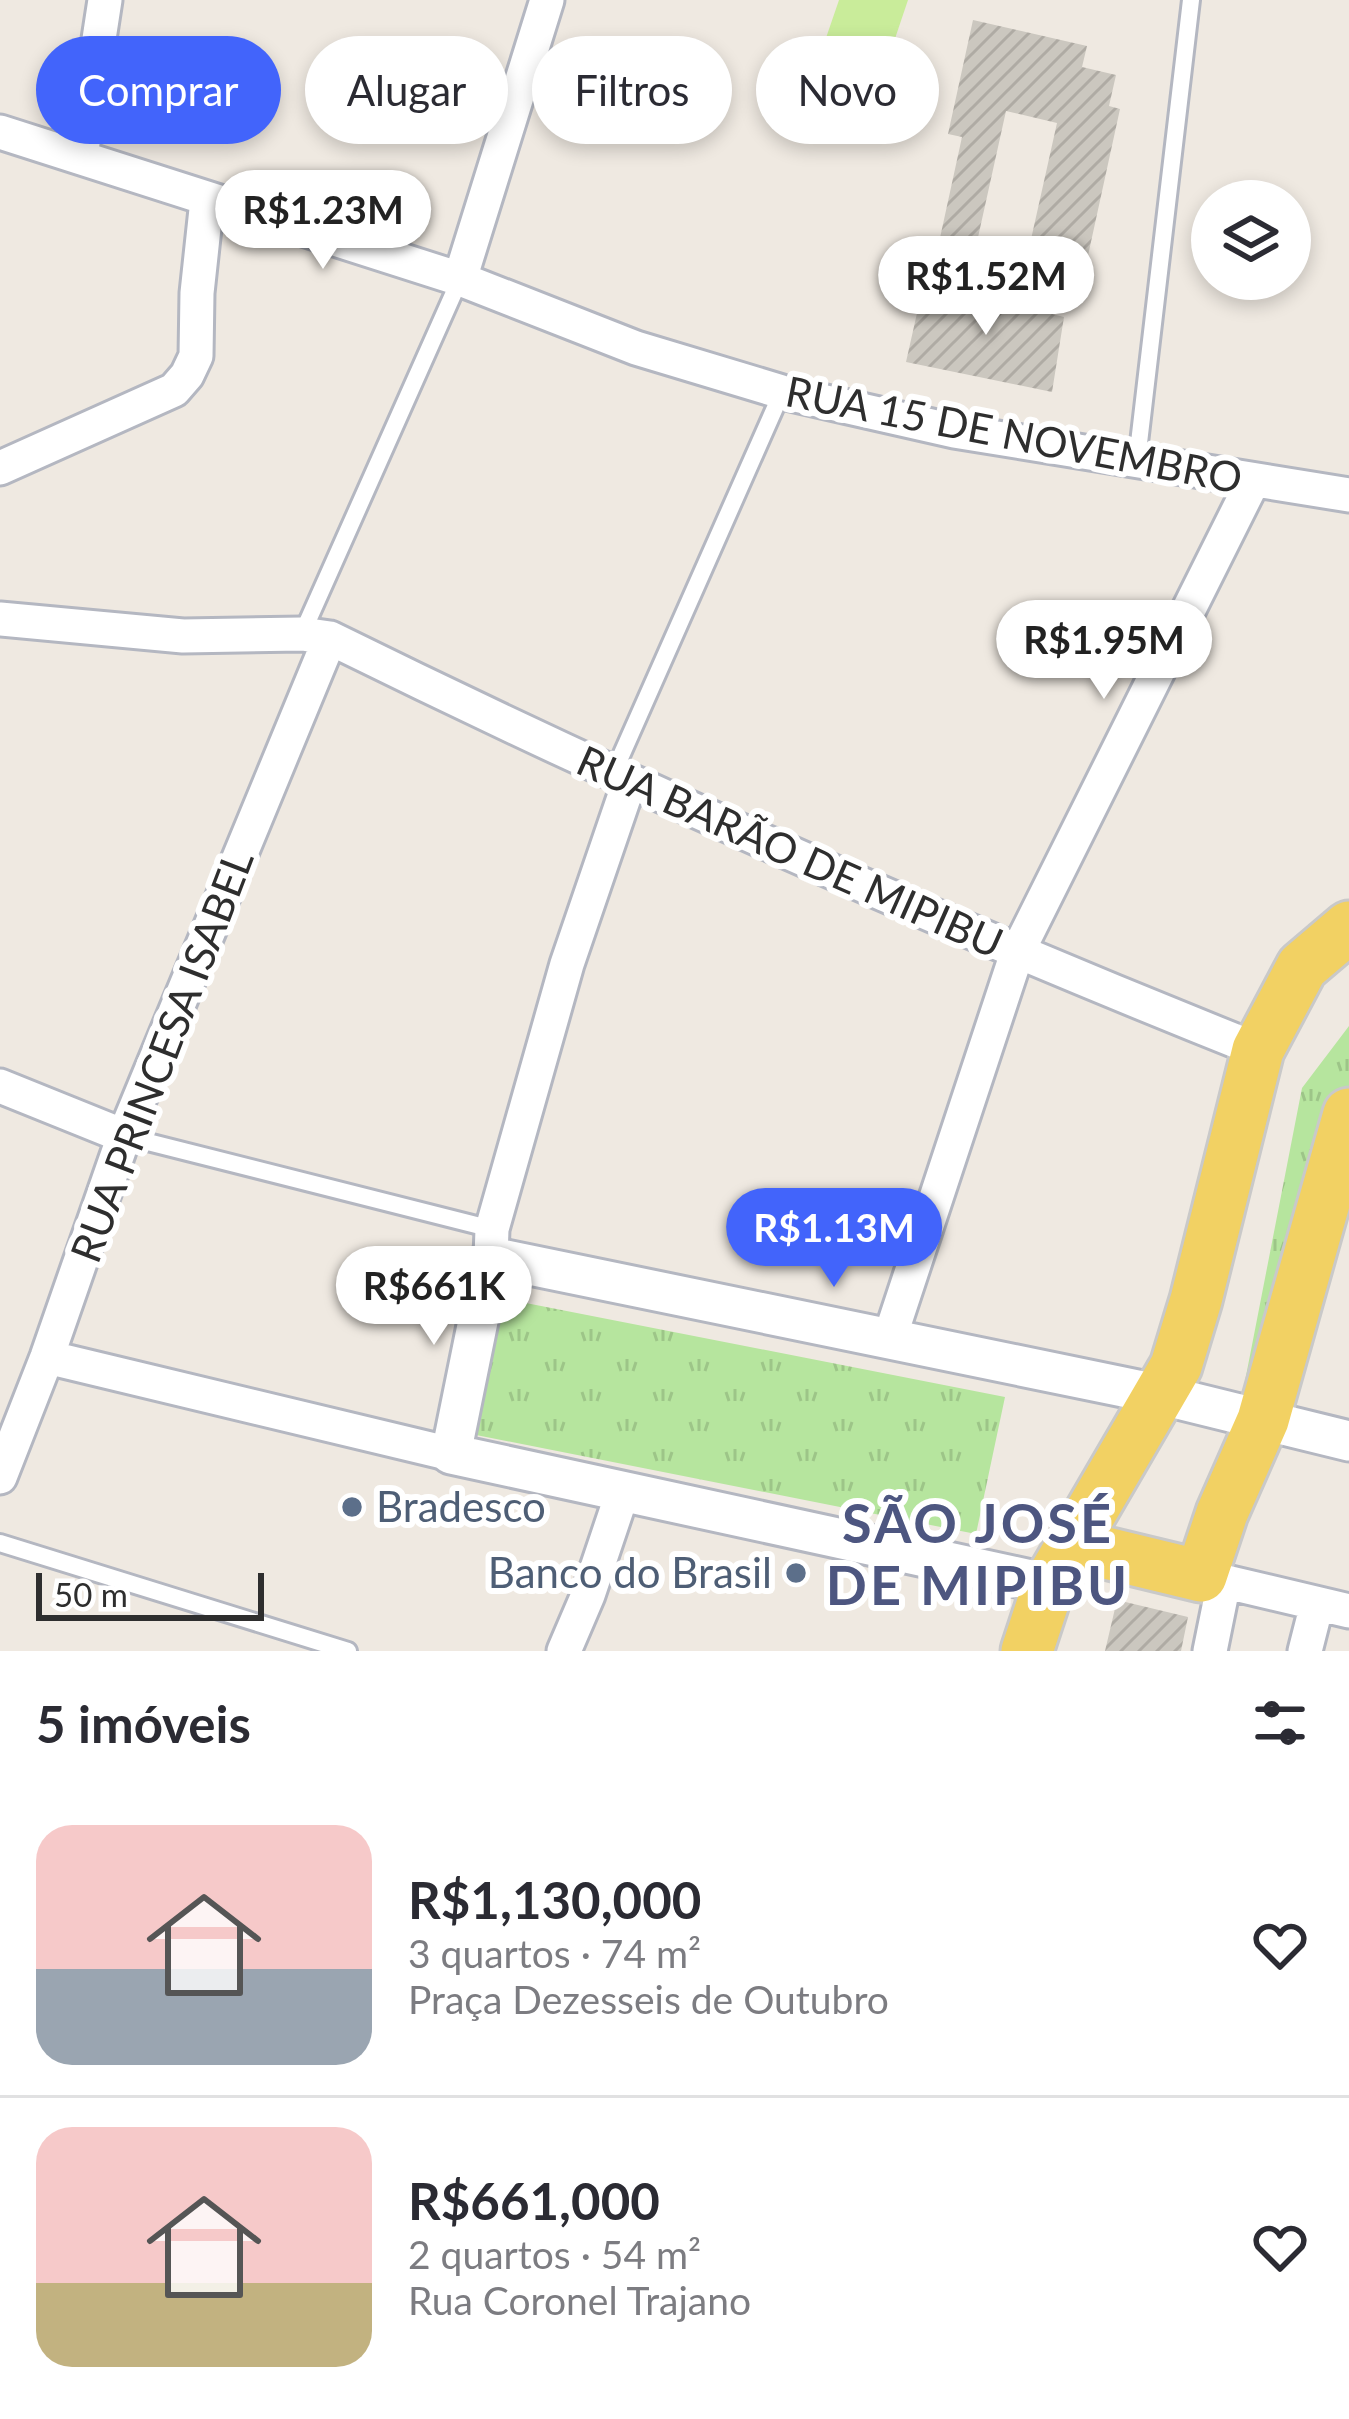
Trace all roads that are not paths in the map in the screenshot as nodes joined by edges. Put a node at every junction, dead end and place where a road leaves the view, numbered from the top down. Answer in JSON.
{"nodes":[{"id":1,"x":105,"y":0,"type":"edge"},
{"id":2,"x":548,"y":0,"type":"edge"},
{"id":3,"x":1191,"y":0,"type":"edge"},
{"id":4,"x":0,"y":132,"type":"edge"},
{"id":5,"x":81,"y":156,"type":"junction"},
{"id":6,"x":207,"y":200,"type":"junction"},
{"id":7,"x":460,"y":279,"type":"junction"},
{"id":8,"x":782,"y":392,"type":"junction"},
{"id":9,"x":1136,"y":460,"type":"junction"},
{"id":10,"x":0,"y":468,"type":"edge"},
{"id":11,"x":1253,"y":482,"type":"junction"},
{"id":12,"x":1349,"y":495,"type":"edge"},
{"id":13,"x":0,"y":619,"type":"edge"},
{"id":14,"x":316,"y":636,"type":"junction"},
{"id":15,"x":621,"y":779,"type":"junction"},
{"id":16,"x":1349,"y":927,"type":"edge"},
{"id":17,"x":1017,"y":953,"type":"junction"},
{"id":18,"x":1258,"y":1049,"type":"junction"},
{"id":19,"x":0,"y":1086,"type":"edge"},
{"id":20,"x":1349,"y":1114,"type":"edge"},
{"id":21,"x":124,"y":1136,"type":"junction"},
{"id":22,"x":492,"y":1243,"type":"junction"},
{"id":23,"x":889,"y":1340,"type":"junction"},
{"id":24,"x":47,"y":1357,"type":"junction"},
{"id":25,"x":1162,"y":1395,"type":"junction"},
{"id":26,"x":1263,"y":1420,"type":"junction"},
{"id":27,"x":1349,"y":1441,"type":"edge"},
{"id":28,"x":451,"y":1454,"type":"junction"},
{"id":29,"x":0,"y":1477,"type":"edge"},
{"id":30,"x":623,"y":1491,"type":"junction"},
{"id":31,"x":0,"y":1543,"type":"edge"},
{"id":32,"x":1061,"y":1565,"type":"junction"},
{"id":33,"x":1213,"y":1579,"type":"junction"},
{"id":34,"x":1333,"y":1608,"type":"edge"},
{"id":35,"x":348,"y":1651,"type":"edge"},
{"id":36,"x":564,"y":1651,"type":"edge"},
{"id":37,"x":1027,"y":1651,"type":"edge"},
{"id":38,"x":1210,"y":1651,"type":"edge"},
{"id":39,"x":1304,"y":1651,"type":"edge"}],
"edges":[{"from":1,"to":5,"type":"street"},
{"from":2,"to":7,"type":"street","name":"RUA PRINCESA ISABEL"},
{"from":3,"to":9,"type":"lane"},
{"from":4,"to":5,"type":"street","name":"RUA 15 DE NOVEMBRO"},
{"from":5,"to":6,"type":"street","name":"RUA 15 DE NOVEMBRO"},
{"from":6,"to":7,"type":"street","name":"RUA 15 DE NOVEMBRO"},
{"from":6,"to":10,"type":"street"},
{"from":7,"to":8,"type":"street","name":"RUA 15 DE NOVEMBRO"},
{"from":7,"to":14,"type":"lane","name":"RUA PRINCESA ISABEL"},
{"from":8,"to":9,"type":"street","name":"RUA 15 DE NOVEMBRO"},
{"from":8,"to":15,"type":"lane"},
{"from":9,"to":11,"type":"street","name":"RUA 15 DE NOVEMBRO"},
{"from":11,"to":12,"type":"street","name":"RUA 15 DE NOVEMBRO"},
{"from":11,"to":17,"type":"street"},
{"from":13,"to":14,"type":"street"},
{"from":14,"to":15,"type":"street","name":"RUA BARÃO DE MIPIBU"},
{"from":14,"to":21,"type":"street","name":"RUA PRINCESA ISABEL"},
{"from":15,"to":17,"type":"street","name":"RUA BARÃO DE MIPIBU"},
{"from":15,"to":22,"type":"street"},
{"from":16,"to":18,"type":"main road"},
{"from":17,"to":18,"type":"street","name":"RUA BARÃO DE MIPIBU"},
{"from":17,"to":23,"type":"street"},
{"from":18,"to":25,"type":"main road"},
{"from":19,"to":21,"type":"street"},
{"from":20,"to":26,"type":"main road"},
{"from":21,"to":22,"type":"lane"},
{"from":21,"to":24,"type":"street","name":"RUA PRINCESA ISABEL"},
{"from":22,"to":23,"type":"street"},
{"from":22,"to":28,"type":"street"},
{"from":23,"to":25,"type":"street"},
{"from":24,"to":28,"type":"street"},
{"from":24,"to":29,"type":"street","name":"RUA PRINCESA ISABEL"},
{"from":25,"to":26,"type":"street"},
{"from":25,"to":32,"type":"main road"},
{"from":26,"to":27,"type":"street"},
{"from":26,"to":33,"type":"main road"},
{"from":28,"to":30,"type":"street"},
{"from":30,"to":32,"type":"street"},
{"from":30,"to":36,"type":"street"},
{"from":31,"to":35,"type":"lane"},
{"from":32,"to":33,"type":"main road"},
{"from":32,"to":37,"type":"main road"},
{"from":33,"to":34,"type":"street"},
{"from":33,"to":38,"type":"street"},
{"from":34,"to":39,"type":"street"}]}
